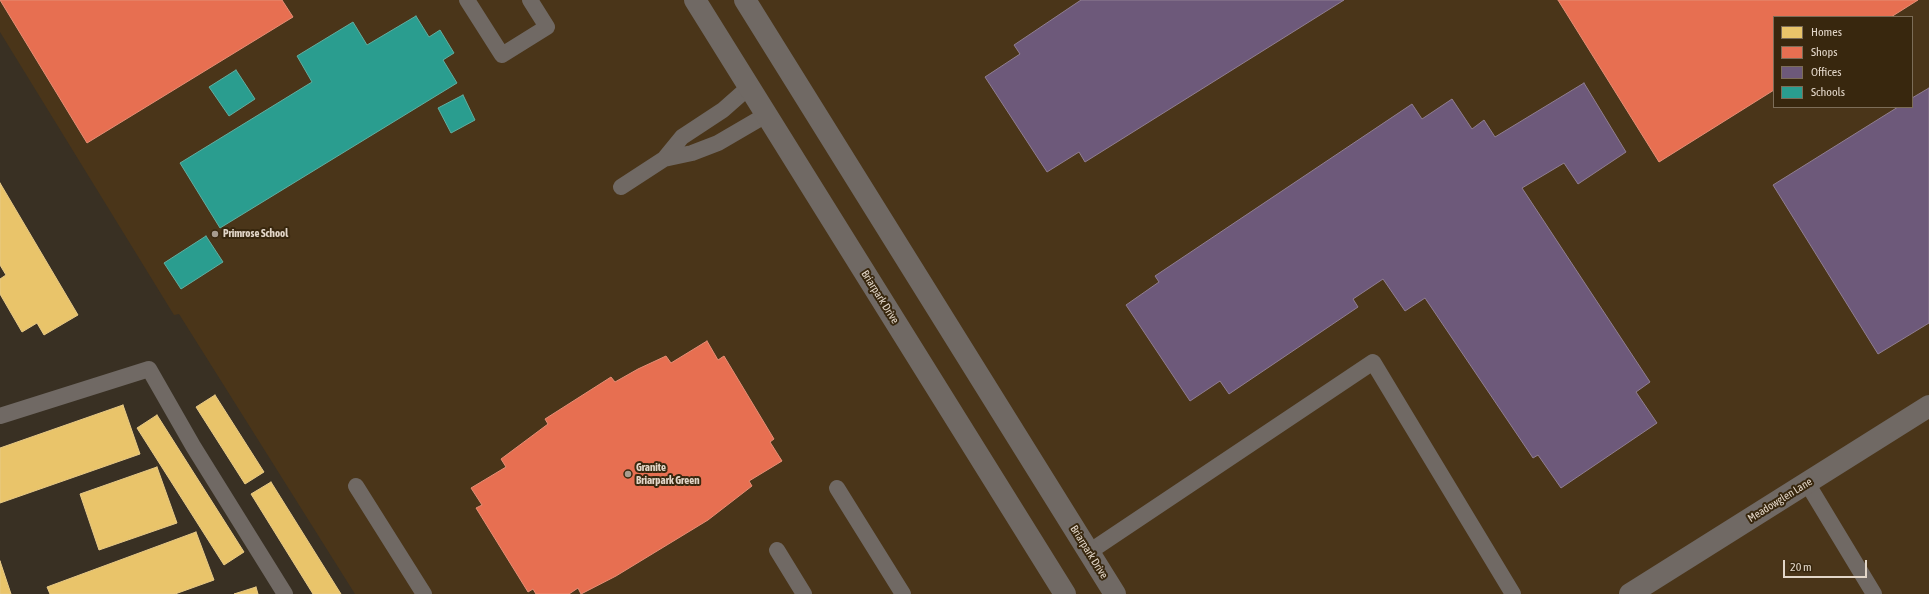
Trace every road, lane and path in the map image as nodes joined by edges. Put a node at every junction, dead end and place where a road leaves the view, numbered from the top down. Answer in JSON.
{"nodes":[{"id":1,"x":467,"y":0,"type":"edge"},
{"id":2,"x":530,"y":0,"type":"edge"},
{"id":3,"x":695,"y":0,"type":"edge"},
{"id":4,"x":745,"y":0,"type":"edge"},
{"id":5,"x":749,"y":87,"type":"junction"},
{"id":6,"x":766,"y":115,"type":"junction"},
{"id":7,"x":664,"y":159,"type":"junction"},
{"id":8,"x":620,"y":187,"type":"dead end"},
{"id":9,"x":1929,"y":406,"type":"edge"},
{"id":10,"x":0,"y":416,"type":"edge"},
{"id":11,"x":1807,"y":483,"type":"junction"},
{"id":12,"x":356,"y":486,"type":"dead end"},
{"id":13,"x":837,"y":488,"type":"dead end"},
{"id":14,"x":777,"y":550,"type":"dead end"},
{"id":15,"x":1089,"y":552,"type":"junction"},
{"id":16,"x":285,"y":594,"type":"edge"},
{"id":17,"x":424,"y":594,"type":"edge"},
{"id":18,"x":804,"y":594,"type":"edge"},
{"id":19,"x":903,"y":594,"type":"edge"},
{"id":20,"x":1065,"y":594,"type":"edge"},
{"id":21,"x":1115,"y":594,"type":"edge"},
{"id":22,"x":1513,"y":594,"type":"edge"},
{"id":23,"x":1630,"y":594,"type":"edge"},
{"id":24,"x":1874,"y":594,"type":"edge"}],
"edges":[{"from":1,"to":2,"type":"lane"},
{"from":3,"to":5,"type":"street","name":"Briarpark Drive"},
{"from":4,"to":15,"type":"street","name":"Briarpark Drive"},
{"from":5,"to":6,"type":"street","name":"Briarpark Drive"},
{"from":5,"to":7,"type":"lane"},
{"from":6,"to":7,"type":"lane"},
{"from":6,"to":20,"type":"street","name":"Briarpark Drive"},
{"from":7,"to":8,"type":"lane"},
{"from":9,"to":11,"type":"street","name":"Meadowglen Lane"},
{"from":10,"to":16,"type":"lane"},
{"from":11,"to":23,"type":"street","name":"Meadowglen Lane"},
{"from":11,"to":24,"type":"lane"},
{"from":12,"to":17,"type":"lane"},
{"from":13,"to":19,"type":"lane"},
{"from":14,"to":18,"type":"lane"},
{"from":15,"to":21,"type":"street","name":"Briarpark Drive"},
{"from":15,"to":22,"type":"lane"}]}
